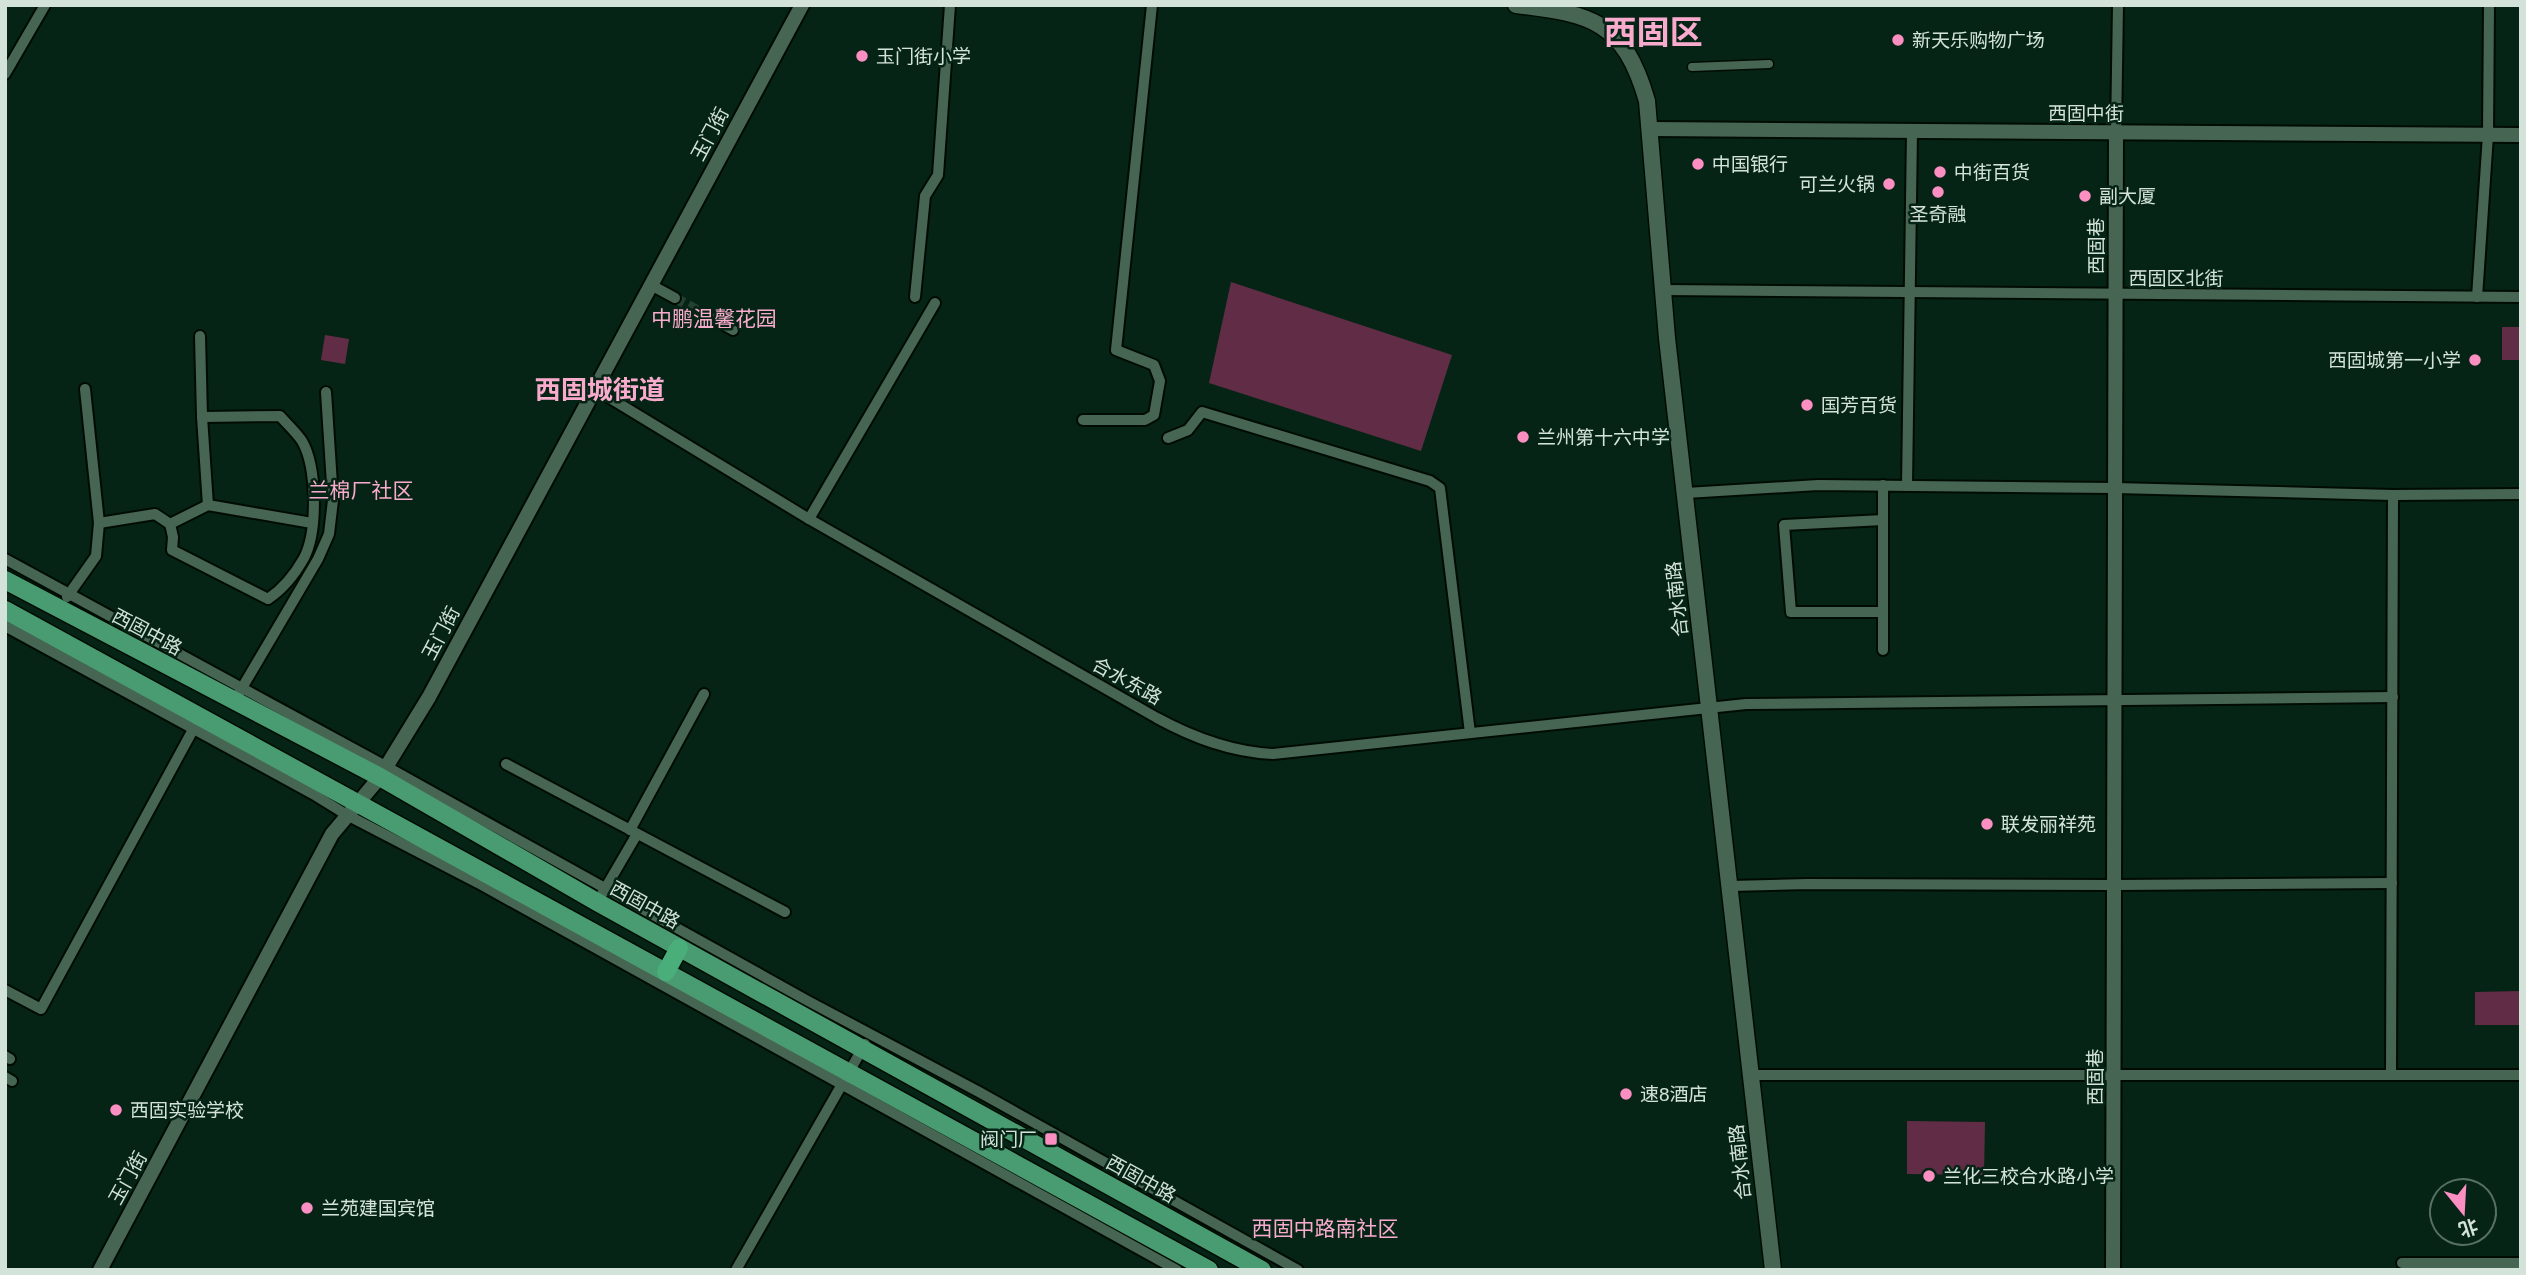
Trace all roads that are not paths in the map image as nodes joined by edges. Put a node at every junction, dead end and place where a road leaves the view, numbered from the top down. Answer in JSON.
{"nodes":[{"id":1,"x":45,"y":5,"type":"edge"},
{"id":2,"x":802,"y":5,"type":"edge"},
{"id":3,"x":950,"y":5,"type":"edge"},
{"id":4,"x":1152,"y":5,"type":"edge"},
{"id":5,"x":1516,"y":5,"type":"edge"},
{"id":6,"x":2118,"y":5,"type":"edge"},
{"id":7,"x":2488,"y":5,"type":"edge"},
{"id":8,"x":1769,"y":64,"type":"dead end"},
{"id":9,"x":1692,"y":66,"type":"dead end"},
{"id":10,"x":5,"y":74,"type":"edge"},
{"id":11,"x":1651,"y":129,"type":"junction"},
{"id":12,"x":1912,"y":131,"type":"junction"},
{"id":13,"x":2116,"y":132,"type":"junction"},
{"id":14,"x":2488,"y":135,"type":"junction"},
{"id":15,"x":2521,"y":135,"type":"edge"},
{"id":16,"x":651,"y":285,"type":"junction"},
{"id":17,"x":1663,"y":290,"type":"junction"},
{"id":18,"x":1910,"y":292,"type":"junction"},
{"id":19,"x":2115,"y":295,"type":"junction"},
{"id":20,"x":915,"y":297,"type":"dead end"},
{"id":21,"x":2477,"y":297,"type":"junction"},
{"id":22,"x":2521,"y":297,"type":"edge"},
{"id":23,"x":675,"y":298,"type":"tunnel mouth"},
{"id":24,"x":935,"y":303,"type":"dead end"},
{"id":25,"x":706,"y":315,"type":"tunnel mouth"},
{"id":26,"x":733,"y":330,"type":"dead end"},
{"id":27,"x":200,"y":336,"type":"dead end"},
{"id":28,"x":85,"y":389,"type":"dead end"},
{"id":29,"x":595,"y":389,"type":"junction"},
{"id":30,"x":326,"y":391,"type":"dead end"},
{"id":31,"x":202,"y":417,"type":"junction"},
{"id":32,"x":1083,"y":420,"type":"dead end"},
{"id":33,"x":1168,"y":438,"type":"dead end"},
{"id":34,"x":1883,"y":485,"type":"junction"},
{"id":35,"x":1907,"y":485,"type":"junction"},
{"id":36,"x":2115,"y":488,"type":"junction"},
{"id":37,"x":1686,"y":493,"type":"junction"},
{"id":38,"x":2521,"y":494,"type":"edge"},
{"id":39,"x":2393,"y":495,"type":"junction"},
{"id":40,"x":208,"y":505,"type":"junction"},
{"id":41,"x":809,"y":519,"type":"junction"},
{"id":42,"x":1883,"y":520,"type":"junction"},
{"id":43,"x":99,"y":523,"type":"junction"},
{"id":44,"x":312,"y":523,"type":"junction"},
{"id":45,"x":170,"y":524,"type":"junction"},
{"id":46,"x":5,"y":559,"type":"edge"},
{"id":47,"x":5,"y":580,"type":"edge"},
{"id":48,"x":69,"y":593,"type":"junction"},
{"id":49,"x":59,"y":608,"type":"junction"},
{"id":50,"x":5,"y":610,"type":"edge"},
{"id":51,"x":1883,"y":612,"type":"junction"},
{"id":52,"x":5,"y":626,"type":"edge"},
{"id":53,"x":1883,"y":650,"type":"dead end"},
{"id":54,"x":704,"y":694,"type":"dead end"},
{"id":55,"x":238,"y":695,"type":"junction"},
{"id":56,"x":2393,"y":697,"type":"junction"},
{"id":57,"x":2115,"y":699,"type":"junction"},
{"id":58,"x":1710,"y":707,"type":"junction"},
{"id":59,"x":197,"y":723,"type":"junction"},
{"id":60,"x":1470,"y":733,"type":"junction"},
{"id":61,"x":506,"y":764,"type":"dead end"},
{"id":62,"x":383,"y":772,"type":"junction"},
{"id":63,"x":352,"y":809,"type":"junction"},
{"id":64,"x":634,"y":832,"type":"junction"},
{"id":65,"x":2392,"y":883,"type":"junction"},
{"id":66,"x":2115,"y":885,"type":"junction"},
{"id":67,"x":1731,"y":886,"type":"junction"},
{"id":68,"x":601,"y":895,"type":"junction"},
{"id":69,"x":785,"y":912,"type":"dead end"},
{"id":70,"x":679,"y":948,"type":"junction"},
{"id":71,"x":666,"y":972,"type":"junction"},
{"id":72,"x":5,"y":990,"type":"edge"},
{"id":73,"x":867,"y":1042,"type":"junction"},
{"id":74,"x":2391,"y":1074,"type":"junction"},
{"id":75,"x":1752,"y":1075,"type":"junction"},
{"id":76,"x":2521,"y":1075,"type":"edge"},
{"id":77,"x":2114,"y":1076,"type":"junction"},
{"id":78,"x":847,"y":1079,"type":"junction"},
{"id":79,"x":2521,"y":1263,"type":"edge"},
{"id":80,"x":2402,"y":1264,"type":"dead end"},
{"id":81,"x":100,"y":1270,"type":"edge"},
{"id":82,"x":736,"y":1270,"type":"edge"},
{"id":83,"x":1177,"y":1270,"type":"edge"},
{"id":84,"x":1209,"y":1270,"type":"edge"},
{"id":85,"x":1262,"y":1270,"type":"edge"},
{"id":86,"x":1298,"y":1270,"type":"edge"},
{"id":87,"x":1773,"y":1270,"type":"edge"},
{"id":88,"x":2113,"y":1270,"type":"edge"}],
"edges":[{"from":1,"to":10,"type":"street"},
{"from":2,"to":16,"type":"street","name":"玉门街"},
{"from":3,"to":20,"type":"street"},
{"from":4,"to":32,"type":"street"},
{"from":5,"to":11,"type":"main road","name":"合水南路"},
{"from":6,"to":13,"type":"street","name":"西固巷"},
{"from":7,"to":14,"type":"street"},
{"from":8,"to":9,"type":"street"},
{"from":11,"to":12,"type":"street","name":"西固中街"},
{"from":11,"to":17,"type":"main road","name":"合水南路"},
{"from":12,"to":13,"type":"street","name":"西固中街"},
{"from":12,"to":18,"type":"street"},
{"from":13,"to":14,"type":"street","name":"西固中街"},
{"from":13,"to":19,"type":"street","name":"西固巷"},
{"from":14,"to":15,"type":"street","name":"西固中街"},
{"from":14,"to":21,"type":"street"},
{"from":16,"to":23,"type":"street"},
{"from":16,"to":29,"type":"street","name":"玉门街"},
{"from":17,"to":18,"type":"street","name":"西固区北街"},
{"from":17,"to":37,"type":"main road","name":"合水南路"},
{"from":18,"to":19,"type":"street","name":"西固区北街"},
{"from":18,"to":35,"type":"street"},
{"from":19,"to":21,"type":"street","name":"西固区北街"},
{"from":19,"to":36,"type":"street","name":"西固巷"},
{"from":21,"to":22,"type":"street","name":"西固区北街"},
{"from":24,"to":41,"type":"street"},
{"from":25,"to":26,"type":"street"},
{"from":27,"to":31,"type":"street"},
{"from":28,"to":43,"type":"street"},
{"from":29,"to":41,"type":"street","name":"合水东路"},
{"from":29,"to":62,"type":"street","name":"玉门街"},
{"from":30,"to":55,"type":"street"},
{"from":31,"to":40,"type":"street"},
{"from":31,"to":44,"type":"street"},
{"from":33,"to":60,"type":"street"},
{"from":34,"to":35,"type":"street"},
{"from":34,"to":37,"type":"street"},
{"from":34,"to":42,"type":"street"},
{"from":35,"to":36,"type":"street"},
{"from":36,"to":39,"type":"street"},
{"from":36,"to":57,"type":"street","name":"西固巷"},
{"from":37,"to":58,"type":"main road","name":"合水南路"},
{"from":38,"to":39,"type":"street"},
{"from":39,"to":56,"type":"street"},
{"from":40,"to":44,"type":"street"},
{"from":40,"to":45,"type":"street"},
{"from":41,"to":60,"type":"street","name":"合水东路"},
{"from":42,"to":51,"type":"street"},
{"from":42,"to":51,"type":"street"},
{"from":43,"to":45,"type":"street"},
{"from":43,"to":48,"type":"street"},
{"from":44,"to":45,"type":"street"},
{"from":46,"to":48,"type":"street"},
{"from":47,"to":49,"type":"main road","name":"西固中路"},
{"from":48,"to":49,"type":"street"},
{"from":48,"to":55,"type":"street"},
{"from":49,"to":55,"type":"main road","name":"西固中路"},
{"from":50,"to":59,"type":"main road"},
{"from":51,"to":53,"type":"street"},
{"from":52,"to":59,"type":"street"},
{"from":54,"to":64,"type":"street"},
{"from":55,"to":62,"type":"main road","name":"西固中路"},
{"from":56,"to":57,"type":"street"},
{"from":56,"to":65,"type":"street"},
{"from":57,"to":58,"type":"street","name":"合水东路"},
{"from":57,"to":66,"type":"street","name":"西固巷"},
{"from":58,"to":60,"type":"street","name":"合水东路"},
{"from":58,"to":67,"type":"main road","name":"合水南路"},
{"from":59,"to":63,"type":"main road"},
{"from":59,"to":72,"type":"street"},
{"from":61,"to":64,"type":"street"},
{"from":62,"to":63,"type":"street","name":"玉门街"},
{"from":62,"to":68,"type":"main road","name":"西固中路"},
{"from":63,"to":71,"type":"main road"},
{"from":63,"to":78,"type":"street"},
{"from":63,"to":81,"type":"street","name":"玉门街"},
{"from":64,"to":68,"type":"street"},
{"from":64,"to":69,"type":"street"},
{"from":65,"to":66,"type":"street"},
{"from":65,"to":74,"type":"street"},
{"from":66,"to":67,"type":"street"},
{"from":66,"to":77,"type":"street","name":"西固巷"},
{"from":67,"to":75,"type":"main road","name":"合水南路"},
{"from":68,"to":70,"type":"main road","name":"西固中路"},
{"from":68,"to":73,"type":"street"},
{"from":70,"to":71,"type":"highway"},
{"from":70,"to":73,"type":"main road","name":"西固中路"},
{"from":71,"to":78,"type":"main road"},
{"from":73,"to":78,"type":"street"},
{"from":73,"to":85,"type":"main road","name":"西固中路"},
{"from":73,"to":86,"type":"street"},
{"from":74,"to":76,"type":"street"},
{"from":74,"to":77,"type":"street"},
{"from":75,"to":77,"type":"street"},
{"from":75,"to":87,"type":"main road","name":"合水南路"},
{"from":77,"to":88,"type":"street","name":"西固巷"},
{"from":78,"to":82,"type":"street"},
{"from":78,"to":83,"type":"street"},
{"from":78,"to":84,"type":"main road"},
{"from":79,"to":80,"type":"street"}]}
